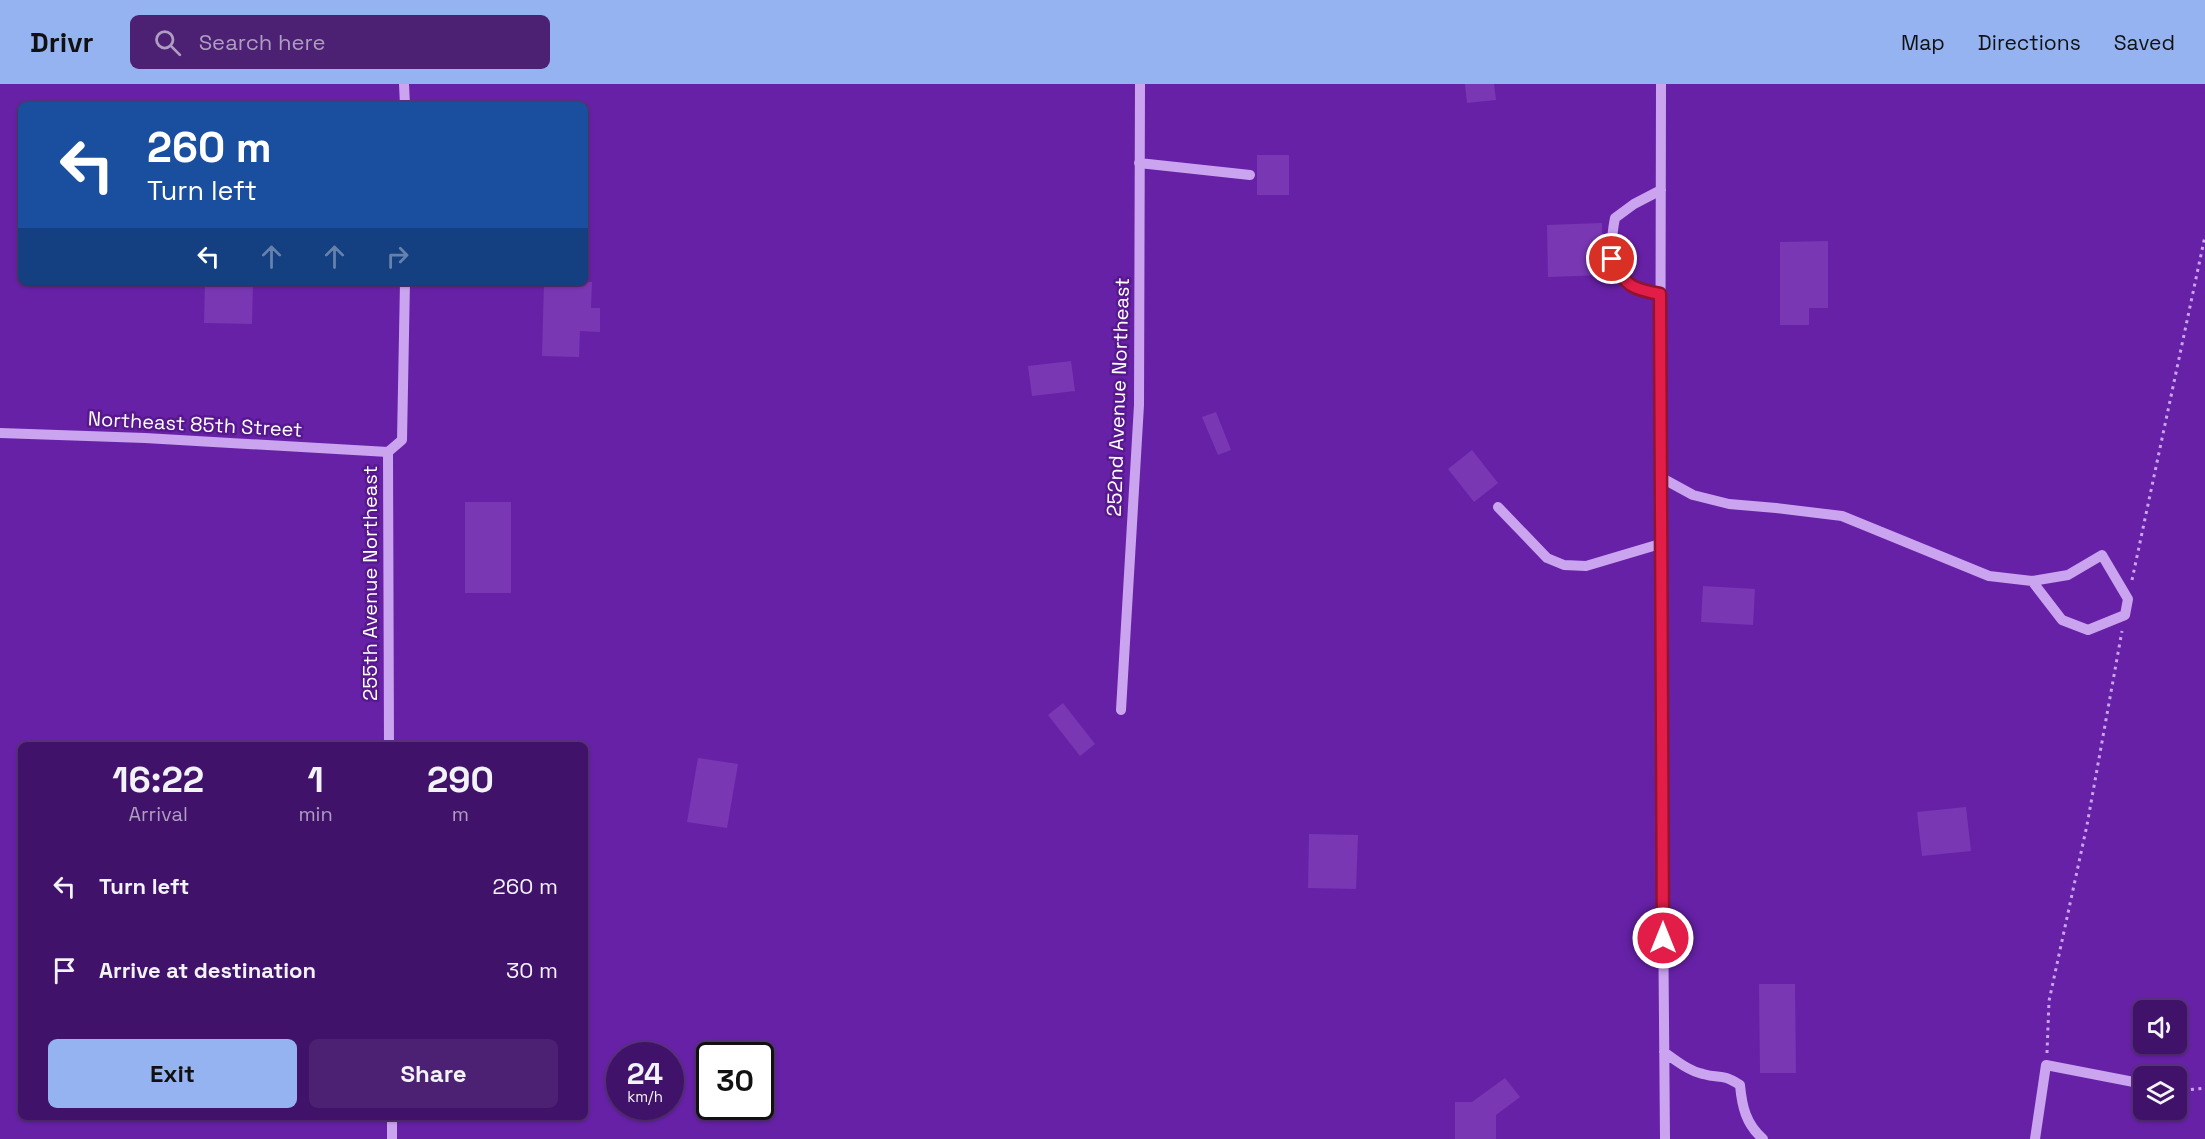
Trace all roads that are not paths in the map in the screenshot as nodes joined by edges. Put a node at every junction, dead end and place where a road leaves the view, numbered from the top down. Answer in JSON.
{"nodes":[{"id":1,"x":404,"y":84,"type":"edge"},
{"id":2,"x":1140,"y":84,"type":"edge"},
{"id":3,"x":1661,"y":84,"type":"edge"},
{"id":4,"x":405,"y":102,"type":"edge"},
{"id":5,"x":1139,"y":163,"type":"junction"},
{"id":6,"x":1250,"y":175,"type":"dead end"},
{"id":7,"x":1661,"y":190,"type":"junction"},
{"id":8,"x":405,"y":285,"type":"edge"},
{"id":9,"x":1660,"y":294,"type":"junction"},
{"id":10,"x":0,"y":433,"type":"edge"},
{"id":11,"x":388,"y":452,"type":"junction"},
{"id":12,"x":1660,"y":477,"type":"junction"},
{"id":13,"x":1498,"y":507,"type":"dead end"},
{"id":14,"x":1660,"y":544,"type":"junction"},
{"id":15,"x":2032,"y":581,"type":"junction"},
{"id":16,"x":1121,"y":710,"type":"dead end"},
{"id":17,"x":389,"y":742,"type":"edge"},
{"id":18,"x":1664,"y":1052,"type":"junction"},
{"id":19,"x":2133,"y":1082,"type":"edge"},
{"id":20,"x":392,"y":1120,"type":"edge"},
{"id":21,"x":392,"y":1139,"type":"edge"},
{"id":22,"x":1665,"y":1139,"type":"edge"},
{"id":23,"x":1762,"y":1139,"type":"edge"},
{"id":24,"x":2036,"y":1139,"type":"edge"}],
"edges":[{"from":1,"to":4,"type":"street"},
{"from":2,"to":5,"type":"street","name":"252nd Avenue Northeast"},
{"from":3,"to":7,"type":"street"},
{"from":5,"to":6,"type":"street"},
{"from":5,"to":16,"type":"street","name":"252nd Avenue Northeast"},
{"from":7,"to":9,"type":"street"},
{"from":7,"to":9,"type":"street"},
{"from":8,"to":11,"type":"street","name":"255th Avenue Northeast"},
{"from":9,"to":12,"type":"street"},
{"from":10,"to":11,"type":"street","name":"Northeast 85th Street"},
{"from":11,"to":17,"type":"street","name":"255th Avenue Northeast"},
{"from":12,"to":14,"type":"street"},
{"from":12,"to":15,"type":"street"},
{"from":13,"to":14,"type":"street"},
{"from":14,"to":18,"type":"street"},
{"from":15,"to":15,"type":"street"},
{"from":18,"to":22,"type":"street"},
{"from":18,"to":23,"type":"street"},
{"from":19,"to":24,"type":"street"},
{"from":20,"to":21,"type":"street"}]}
